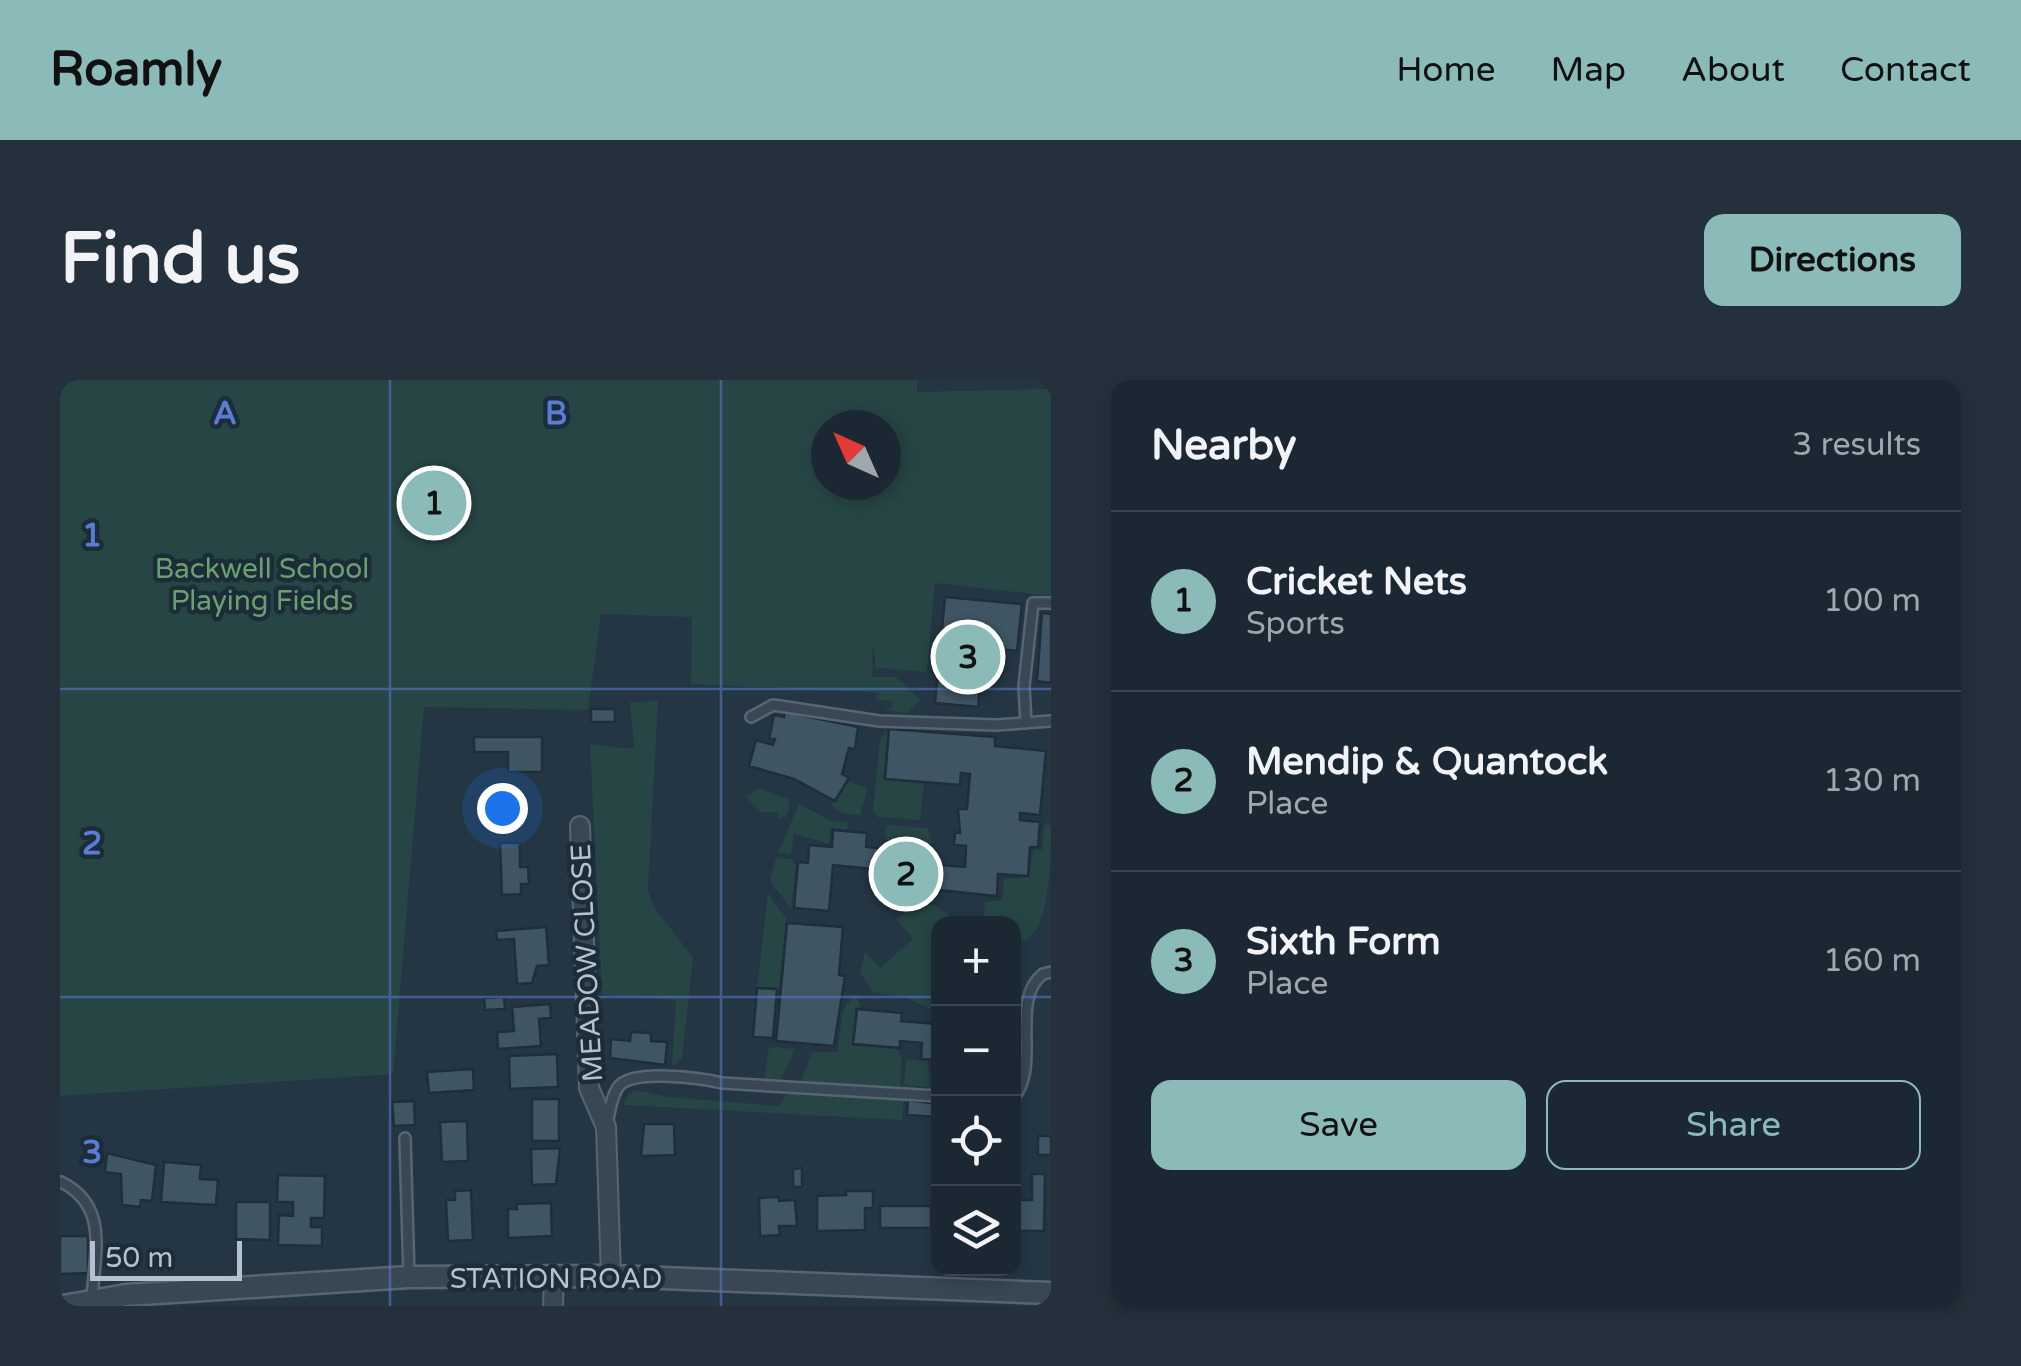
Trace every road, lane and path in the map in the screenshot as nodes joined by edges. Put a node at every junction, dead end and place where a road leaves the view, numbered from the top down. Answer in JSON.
{"nodes":[{"id":1,"x":1051,"y":603,"type":"edge"},
{"id":2,"x":751,"y":717,"type":"dead end"},
{"id":3,"x":1051,"y":721,"type":"edge"},
{"id":4,"x":1026,"y":723,"type":"junction"},
{"id":5,"x":580,"y":826,"type":"dead end"},
{"id":6,"x":1051,"y":972,"type":"edge"},
{"id":7,"x":931,"y":1096,"type":"edge"},
{"id":8,"x":1014,"y":1096,"type":"edge"},
{"id":9,"x":606,"y":1127,"type":"junction"},
{"id":10,"x":405,"y":1138,"type":"dead end"},
{"id":11,"x":62,"y":1182,"type":"edge"},
{"id":12,"x":408,"y":1276,"type":"junction"},
{"id":13,"x":554,"y":1276,"type":"junction"},
{"id":14,"x":611,"y":1276,"type":"junction"},
{"id":15,"x":1051,"y":1294,"type":"edge"},
{"id":16,"x":979,"y":1297,"type":"edge"},
{"id":17,"x":92,"y":1300,"type":"junction"},
{"id":18,"x":63,"y":1306,"type":"edge"},
{"id":19,"x":553,"y":1306,"type":"edge"}],
"edges":[{"from":1,"to":4,"type":"lane"},
{"from":2,"to":4,"type":"lane"},
{"from":3,"to":4,"type":"lane"},
{"from":5,"to":9,"type":"street","name":"MEADOW CLOSE"},
{"from":6,"to":8,"type":"lane"},
{"from":7,"to":9,"type":"lane"},
{"from":9,"to":14,"type":"street","name":"MEADOW CLOSE"},
{"from":10,"to":12,"type":"lane"},
{"from":11,"to":17,"type":"lane"},
{"from":12,"to":13,"type":"street","name":"STATION ROAD"},
{"from":12,"to":17,"type":"street","name":"STATION ROAD"},
{"from":13,"to":14,"type":"street","name":"STATION ROAD"},
{"from":13,"to":19,"type":"street"},
{"from":14,"to":16,"type":"street","name":"STATION ROAD"},
{"from":15,"to":16,"type":"street","name":"STATION ROAD"},
{"from":17,"to":18,"type":"street","name":"STATION ROAD"}]}
